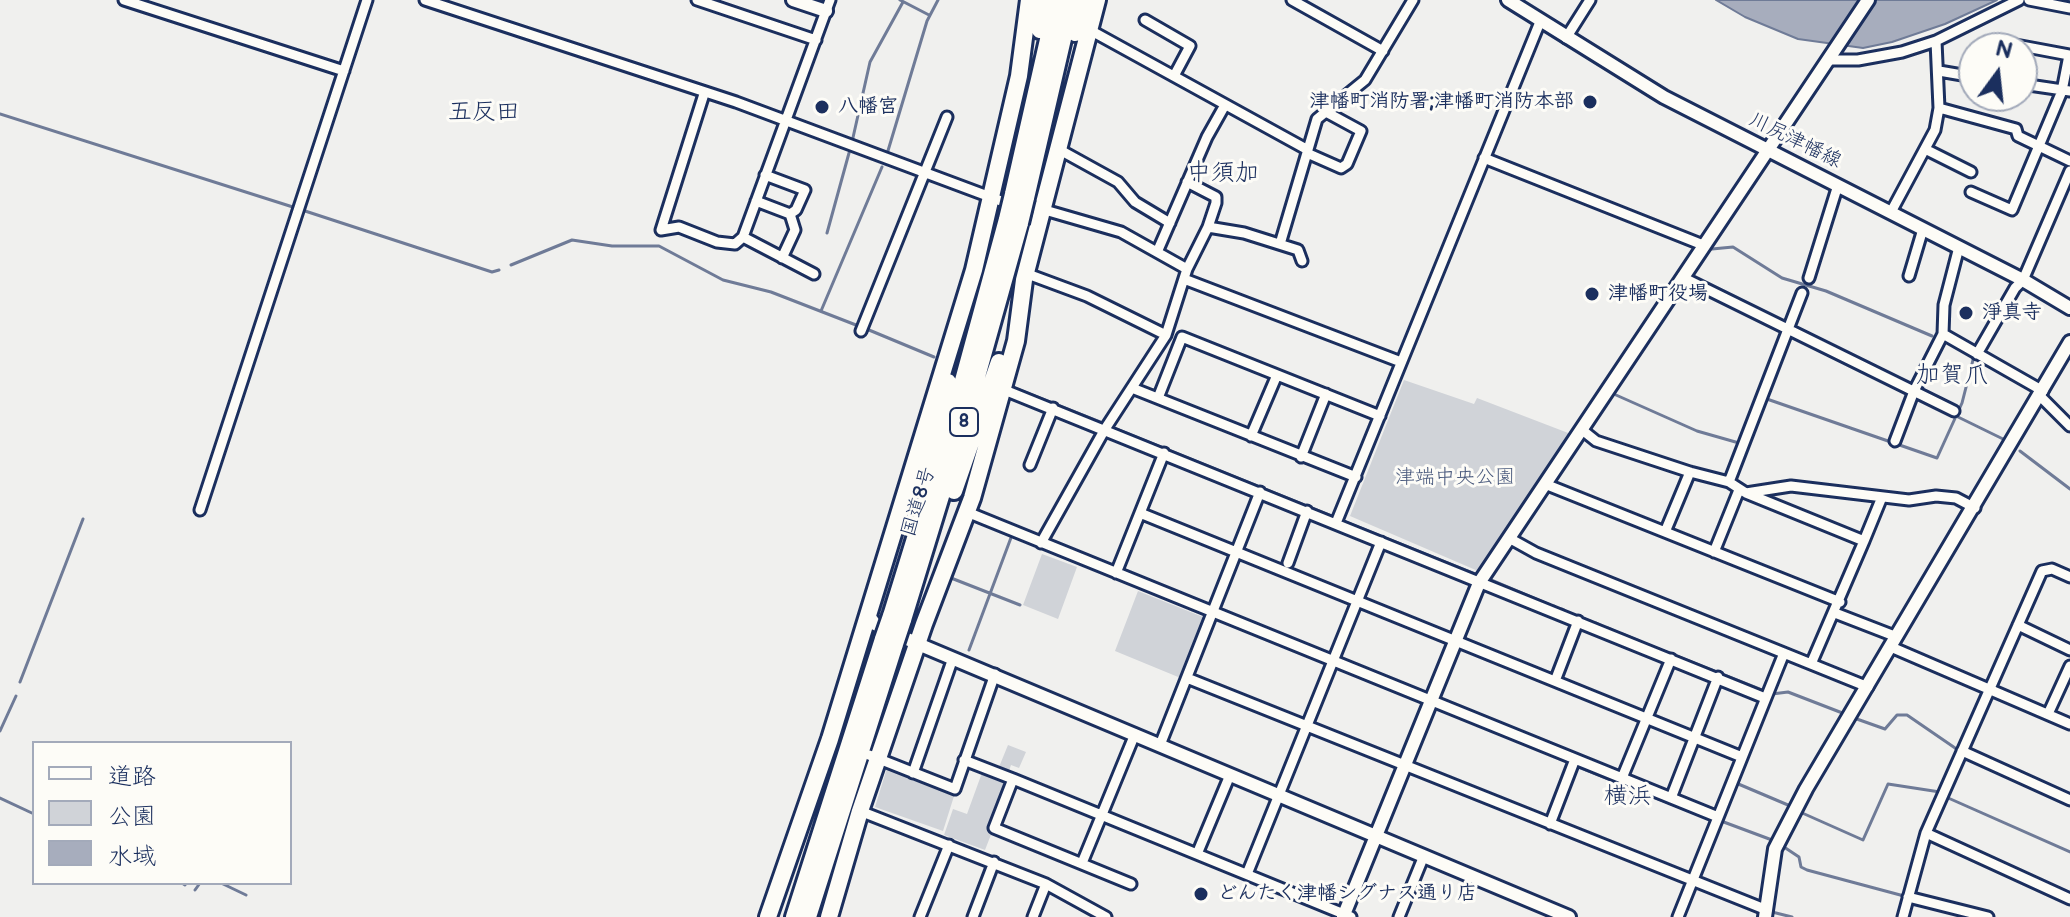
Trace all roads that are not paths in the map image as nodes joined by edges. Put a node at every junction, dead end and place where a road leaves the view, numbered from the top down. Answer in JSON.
{"nodes":[{"id":1,"x":124,"y":0,"type":"edge"},
{"id":2,"x":367,"y":0,"type":"edge"},
{"id":3,"x":425,"y":0,"type":"edge"},
{"id":4,"x":697,"y":0,"type":"edge"},
{"id":5,"x":793,"y":0,"type":"edge"},
{"id":6,"x":1037,"y":0,"type":"edge"},
{"id":7,"x":1057,"y":0,"type":"edge"},
{"id":8,"x":1072,"y":0,"type":"edge"},
{"id":9,"x":1084,"y":0,"type":"edge"},
{"id":10,"x":1097,"y":0,"type":"edge"},
{"id":11,"x":1292,"y":0,"type":"edge"},
{"id":12,"x":1413,"y":0,"type":"edge"},
{"id":13,"x":1508,"y":0,"type":"edge"},
{"id":14,"x":1590,"y":0,"type":"edge"},
{"id":15,"x":1868,"y":0,"type":"edge"},
{"id":16,"x":2019,"y":0,"type":"edge"},
{"id":17,"x":2029,"y":0,"type":"edge"},
{"id":18,"x":828,"y":6,"type":"edge"},
{"id":19,"x":2070,"y":8,"type":"edge"},
{"id":20,"x":1145,"y":20,"type":"dead end"},
{"id":21,"x":1540,"y":22,"type":"junction"},
{"id":22,"x":1086,"y":28,"type":"junction"},
{"id":23,"x":1566,"y":38,"type":"junction"},
{"id":24,"x":816,"y":40,"type":"junction"},
{"id":25,"x":1936,"y":41,"type":"junction"},
{"id":26,"x":2038,"y":49,"type":"edge"},
{"id":27,"x":1383,"y":51,"type":"junction"},
{"id":28,"x":1830,"y":58,"type":"junction"},
{"id":29,"x":344,"y":71,"type":"junction"},
{"id":30,"x":1939,"y":71,"type":"junction"},
{"id":31,"x":1958,"y":74,"type":"edge"},
{"id":32,"x":1174,"y":76,"type":"junction"},
{"id":33,"x":2038,"y":87,"type":"edge"},
{"id":34,"x":2066,"y":91,"type":"edge"},
{"id":35,"x":704,"y":94,"type":"junction"},
{"id":36,"x":1225,"y":105,"type":"junction"},
{"id":37,"x":1939,"y":108,"type":"junction"},
{"id":38,"x":1326,"y":112,"type":"junction"},
{"id":39,"x":947,"y":117,"type":"dead end"},
{"id":40,"x":785,"y":120,"type":"junction"},
{"id":41,"x":1029,"y":122,"type":"junction"},
{"id":42,"x":2040,"y":147,"type":"junction"},
{"id":43,"x":1038,"y":148,"type":"junction"},
{"id":44,"x":1925,"y":149,"type":"junction"},
{"id":45,"x":1060,"y":150,"type":"junction"},
{"id":46,"x":1766,"y":150,"type":"junction"},
{"id":47,"x":1307,"y":152,"type":"junction"},
{"id":48,"x":1484,"y":158,"type":"junction"},
{"id":49,"x":2070,"y":161,"type":"edge"},
{"id":50,"x":2070,"y":171,"type":"edge"},
{"id":51,"x":1971,"y":172,"type":"dead end"},
{"id":52,"x":924,"y":173,"type":"junction"},
{"id":53,"x":765,"y":175,"type":"junction"},
{"id":54,"x":1187,"y":182,"type":"junction"},
{"id":55,"x":1838,"y":185,"type":"junction"},
{"id":56,"x":1971,"y":192,"type":"dead end"},
{"id":57,"x":756,"y":201,"type":"junction"},
{"id":58,"x":1018,"y":201,"type":"junction"},
{"id":59,"x":1891,"y":212,"type":"junction"},
{"id":60,"x":790,"y":214,"type":"junction"},
{"id":61,"x":1170,"y":223,"type":"junction"},
{"id":62,"x":1208,"y":227,"type":"junction"},
{"id":63,"x":1923,"y":229,"type":"junction"},
{"id":64,"x":743,"y":237,"type":"junction"},
{"id":65,"x":1280,"y":244,"type":"junction"},
{"id":66,"x":1703,"y":245,"type":"junction"},
{"id":67,"x":1959,"y":247,"type":"junction"},
{"id":68,"x":1158,"y":250,"type":"junction"},
{"id":69,"x":782,"y":258,"type":"junction"},
{"id":70,"x":1302,"y":261,"type":"dead end"},
{"id":71,"x":974,"y":270,"type":"junction"},
{"id":72,"x":814,"y":274,"type":"dead end"},
{"id":73,"x":1186,"y":274,"type":"junction"},
{"id":74,"x":1024,"y":276,"type":"junction"},
{"id":75,"x":1909,"y":276,"type":"dead end"},
{"id":76,"x":1682,"y":277,"type":"junction"},
{"id":77,"x":1809,"y":278,"type":"dead end"},
{"id":78,"x":2023,"y":280,"type":"junction"},
{"id":79,"x":1802,"y":293,"type":"dead end"},
{"id":80,"x":2070,"y":308,"type":"edge"},
{"id":81,"x":1786,"y":327,"type":"junction"},
{"id":82,"x":861,"y":331,"type":"dead end"},
{"id":83,"x":1943,"y":334,"type":"junction"},
{"id":84,"x":1166,"y":335,"type":"junction"},
{"id":85,"x":2070,"y":342,"type":"edge"},
{"id":86,"x":1977,"y":354,"type":"junction"},
{"id":87,"x":1401,"y":362,"type":"junction"},
{"id":88,"x":1277,"y":375,"type":"junction"},
{"id":89,"x":1132,"y":388,"type":"junction"},
{"id":90,"x":1002,"y":389,"type":"junction"},
{"id":91,"x":1914,"y":391,"type":"junction"},
{"id":92,"x":1326,"y":394,"type":"junction"},
{"id":93,"x":2041,"y":394,"type":"junction"},
{"id":94,"x":1158,"y":398,"type":"junction"},
{"id":95,"x":1053,"y":408,"type":"junction"},
{"id":96,"x":1954,"y":411,"type":"dead end"},
{"id":97,"x":1380,"y":416,"type":"junction"},
{"id":98,"x":2070,"y":426,"type":"edge"},
{"id":99,"x":1105,"y":429,"type":"junction"},
{"id":100,"x":1581,"y":429,"type":"junction"},
{"id":101,"x":1251,"y":436,"type":"junction"},
{"id":102,"x":1895,"y":441,"type":"dead end"},
{"id":103,"x":1164,"y":453,"type":"junction"},
{"id":104,"x":1301,"y":457,"type":"junction"},
{"id":105,"x":1030,"y":465,"type":"dead end"},
{"id":106,"x":1690,"y":472,"type":"junction"},
{"id":107,"x":1356,"y":477,"type":"junction"},
{"id":108,"x":1729,"y":482,"type":"junction"},
{"id":109,"x":1545,"y":484,"type":"junction"},
{"id":110,"x":1260,"y":492,"type":"junction"},
{"id":111,"x":1743,"y":492,"type":"junction"},
{"id":112,"x":1882,"y":497,"type":"junction"},
{"id":113,"x":1975,"y":508,"type":"junction"},
{"id":114,"x":200,"y":510,"type":"dead end"},
{"id":115,"x":1307,"y":511,"type":"junction"},
{"id":116,"x":967,"y":512,"type":"junction"},
{"id":117,"x":1140,"y":513,"type":"junction"},
{"id":118,"x":1336,"y":523,"type":"junction"},
{"id":119,"x":1665,"y":532,"type":"junction"},
{"id":120,"x":1509,"y":538,"type":"junction"},
{"id":121,"x":1864,"y":541,"type":"junction"},
{"id":122,"x":1381,"y":542,"type":"junction"},
{"id":123,"x":1041,"y":543,"type":"junction"},
{"id":124,"x":1236,"y":551,"type":"junction"},
{"id":125,"x":1714,"y":552,"type":"junction"},
{"id":126,"x":1288,"y":563,"type":"dead end"},
{"id":127,"x":1116,"y":573,"type":"junction"},
{"id":128,"x":2070,"y":577,"type":"edge"},
{"id":129,"x":1479,"y":583,"type":"junction"},
{"id":130,"x":903,"y":600,"type":"junction"},
{"id":131,"x":1357,"y":600,"type":"junction"},
{"id":132,"x":1840,"y":602,"type":"junction"},
{"id":133,"x":1212,"y":612,"type":"junction"},
{"id":134,"x":1835,"y":613,"type":"junction"},
{"id":135,"x":869,"y":616,"type":"junction"},
{"id":136,"x":1578,"y":621,"type":"junction"},
{"id":137,"x":2018,"y":625,"type":"junction"},
{"id":138,"x":1454,"y":640,"type":"junction"},
{"id":139,"x":889,"y":642,"type":"junction"},
{"id":140,"x":1894,"y":642,"type":"junction"},
{"id":141,"x":918,"y":644,"type":"junction"},
{"id":142,"x":2070,"y":650,"type":"edge"},
{"id":143,"x":1784,"y":653,"type":"junction"},
{"id":144,"x":953,"y":658,"type":"junction"},
{"id":145,"x":1671,"y":659,"type":"junction"},
{"id":146,"x":1333,"y":661,"type":"junction"},
{"id":147,"x":1811,"y":664,"type":"junction"},
{"id":148,"x":2070,"y":666,"type":"edge"},
{"id":149,"x":995,"y":674,"type":"junction"},
{"id":150,"x":1718,"y":677,"type":"junction"},
{"id":151,"x":1187,"y":678,"type":"junction"},
{"id":152,"x":1555,"y":681,"type":"junction"},
{"id":153,"x":1868,"y":687,"type":"junction"},
{"id":154,"x":1990,"y":687,"type":"junction"},
{"id":155,"x":1766,"y":694,"type":"junction"},
{"id":156,"x":1430,"y":700,"type":"junction"},
{"id":157,"x":2048,"y":714,"type":"junction"},
{"id":158,"x":1648,"y":718,"type":"junction"},
{"id":159,"x":2070,"y":724,"type":"edge"},
{"id":160,"x":1307,"y":727,"type":"junction"},
{"id":161,"x":1135,"y":734,"type":"junction"},
{"id":162,"x":1695,"y":737,"type":"junction"},
{"id":163,"x":840,"y":742,"type":"junction"},
{"id":164,"x":1160,"y":745,"type":"junction"},
{"id":165,"x":1962,"y":751,"type":"junction"},
{"id":166,"x":873,"y":757,"type":"junction"},
{"id":167,"x":1742,"y":757,"type":"junction"},
{"id":168,"x":1575,"y":759,"type":"junction"},
{"id":169,"x":964,"y":760,"type":"junction"},
{"id":170,"x":1403,"y":764,"type":"junction"},
{"id":171,"x":913,"y":773,"type":"junction"},
{"id":172,"x":1230,"y":775,"type":"junction"},
{"id":173,"x":1622,"y":778,"type":"junction"},
{"id":174,"x":1013,"y":779,"type":"junction"},
{"id":175,"x":1279,"y":798,"type":"junction"},
{"id":176,"x":1671,"y":798,"type":"junction"},
{"id":177,"x":2070,"y":800,"type":"edge"},
{"id":178,"x":860,"y":811,"type":"junction"},
{"id":179,"x":1102,"y":815,"type":"junction"},
{"id":180,"x":1718,"y":817,"type":"junction"},
{"id":181,"x":1550,"y":824,"type":"junction"},
{"id":182,"x":1926,"y":833,"type":"junction"},
{"id":183,"x":1375,"y":838,"type":"junction"},
{"id":184,"x":949,"y":845,"type":"junction"},
{"id":185,"x":1197,"y":854,"type":"junction"},
{"id":186,"x":1423,"y":858,"type":"junction"},
{"id":187,"x":836,"y":861,"type":"junction"},
{"id":188,"x":994,"y":862,"type":"junction"},
{"id":189,"x":1082,"y":863,"type":"junction"},
{"id":190,"x":1247,"y":874,"type":"junction"},
{"id":191,"x":1693,"y":881,"type":"junction"},
{"id":192,"x":1046,"y":884,"type":"junction"},
{"id":193,"x":1131,"y":884,"type":"dead end"},
{"id":194,"x":1908,"y":897,"type":"junction"},
{"id":195,"x":2070,"y":899,"type":"edge"},
{"id":196,"x":1094,"y":915,"type":"edge"},
{"id":197,"x":1768,"y":915,"type":"edge"},
{"id":198,"x":1346,"y":916,"type":"edge"},
{"id":199,"x":768,"y":917,"type":"edge"},
{"id":200,"x":786,"y":917,"type":"edge"},
{"id":201,"x":794,"y":917,"type":"edge"},
{"id":202,"x":808,"y":917,"type":"edge"},
{"id":203,"x":817,"y":917,"type":"edge"},
{"id":204,"x":829,"y":917,"type":"edge"},
{"id":205,"x":920,"y":917,"type":"edge"},
{"id":206,"x":973,"y":917,"type":"edge"},
{"id":207,"x":1033,"y":917,"type":"edge"},
{"id":208,"x":1106,"y":917,"type":"edge"},
{"id":209,"x":1399,"y":917,"type":"edge"},
{"id":210,"x":1569,"y":917,"type":"edge"},
{"id":211,"x":1678,"y":917,"type":"edge"},
{"id":212,"x":1903,"y":917,"type":"edge"},
{"id":213,"x":1988,"y":917,"type":"edge"}],
"edges":[{"from":1,"to":29,"type":"street"},
{"from":2,"to":29,"type":"street"},
{"from":3,"to":35,"type":"street"},
{"from":4,"to":24,"type":"street"},
{"from":5,"to":18,"type":"street"},
{"from":6,"to":41,"type":"highway","number":"8"},
{"from":6,"to":58,"type":"highway"},
{"from":7,"to":41,"type":"highway","name":"国道8号","number":"8"},
{"from":8,"to":43,"type":"highway","name":"国道8号","number":"8"},
{"from":9,"to":43,"type":"highway","number":"8"},
{"from":10,"to":22,"type":"highway"},
{"from":11,"to":27,"type":"street"},
{"from":12,"to":27,"type":"street"},
{"from":13,"to":21,"type":"street","name":"川尻津幡線"},
{"from":14,"to":23,"type":"street"},
{"from":15,"to":28,"type":"street"},
{"from":16,"to":25,"type":"street"},
{"from":17,"to":19,"type":"street"},
{"from":18,"to":24,"type":"street"},
{"from":20,"to":32,"type":"street"},
{"from":21,"to":23,"type":"street","name":"川尻津幡線"},
{"from":21,"to":48,"type":"street"},
{"from":22,"to":32,"type":"street"},
{"from":22,"to":45,"type":"highway"},
{"from":23,"to":46,"type":"street","name":"川尻津幡線"},
{"from":24,"to":40,"type":"street"},
{"from":25,"to":28,"type":"street"},
{"from":25,"to":30,"type":"street"},
{"from":26,"to":34,"type":"street"},
{"from":27,"to":38,"type":"street"},
{"from":28,"to":46,"type":"street"},
{"from":29,"to":114,"type":"street"},
{"from":30,"to":31,"type":"street"},
{"from":30,"to":37,"type":"street"},
{"from":32,"to":36,"type":"street"},
{"from":33,"to":34,"type":"street"},
{"from":34,"to":42,"type":"street"},
{"from":35,"to":40,"type":"street"},
{"from":35,"to":64,"type":"street"},
{"from":36,"to":47,"type":"street"},
{"from":36,"to":54,"type":"street"},
{"from":37,"to":42,"type":"street"},
{"from":37,"to":44,"type":"street"},
{"from":38,"to":47,"type":"street"},
{"from":38,"to":47,"type":"street"},
{"from":39,"to":52,"type":"street"},
{"from":40,"to":52,"type":"street"},
{"from":40,"to":53,"type":"street"},
{"from":41,"to":58,"type":"highway","name":"国道8号","number":"8"},
{"from":42,"to":49,"type":"street"},
{"from":42,"to":56,"type":"street"},
{"from":43,"to":58,"type":"highway","name":"国道8号","number":"8"},
{"from":44,"to":51,"type":"street"},
{"from":44,"to":59,"type":"street"},
{"from":45,"to":58,"type":"highway"},
{"from":45,"to":61,"type":"street"},
{"from":46,"to":55,"type":"street","name":"川尻津幡線"},
{"from":46,"to":66,"type":"street"},
{"from":47,"to":65,"type":"street"},
{"from":48,"to":66,"type":"street"},
{"from":48,"to":87,"type":"street"},
{"from":50,"to":78,"type":"street"},
{"from":52,"to":58,"type":"street"},
{"from":52,"to":82,"type":"street"},
{"from":53,"to":57,"type":"street"},
{"from":53,"to":60,"type":"street"},
{"from":54,"to":61,"type":"street"},
{"from":54,"to":62,"type":"street"},
{"from":55,"to":59,"type":"street","name":"川尻津幡線"},
{"from":55,"to":77,"type":"street"},
{"from":57,"to":60,"type":"street"},
{"from":57,"to":64,"type":"street"},
{"from":58,"to":68,"type":"street"},
{"from":58,"to":71,"type":"highway"},
{"from":58,"to":74,"type":"highway"},
{"from":58,"to":130,"type":"highway","name":"国道8号","number":"8","bridge":true},
{"from":59,"to":63,"type":"street","name":"川尻津幡線"},
{"from":60,"to":69,"type":"street"},
{"from":61,"to":68,"type":"street"},
{"from":62,"to":65,"type":"street"},
{"from":62,"to":73,"type":"street"},
{"from":63,"to":67,"type":"street","name":"川尻津幡線"},
{"from":63,"to":75,"type":"street"},
{"from":64,"to":69,"type":"street"},
{"from":65,"to":70,"type":"street"},
{"from":66,"to":76,"type":"street"},
{"from":67,"to":78,"type":"street","name":"川尻津幡線"},
{"from":67,"to":83,"type":"street"},
{"from":68,"to":73,"type":"street"},
{"from":69,"to":72,"type":"street"},
{"from":71,"to":130,"type":"highway","number":"8"},
{"from":71,"to":135,"type":"highway"},
{"from":73,"to":84,"type":"street"},
{"from":73,"to":87,"type":"street"},
{"from":74,"to":84,"type":"street"},
{"from":74,"to":90,"type":"highway"},
{"from":74,"to":130,"type":"highway","number":"8"},
{"from":76,"to":81,"type":"street"},
{"from":76,"to":100,"type":"street"},
{"from":78,"to":80,"type":"street","name":"川尻津幡線"},
{"from":78,"to":86,"type":"street"},
{"from":79,"to":81,"type":"street"},
{"from":81,"to":91,"type":"street"},
{"from":81,"to":108,"type":"street"},
{"from":83,"to":86,"type":"street"},
{"from":83,"to":91,"type":"street"},
{"from":84,"to":89,"type":"street"},
{"from":85,"to":93,"type":"street"},
{"from":86,"to":93,"type":"street"},
{"from":87,"to":97,"type":"street"},
{"from":88,"to":92,"type":"street"},
{"from":88,"to":94,"type":"street"},
{"from":88,"to":101,"type":"street"},
{"from":89,"to":94,"type":"street"},
{"from":89,"to":99,"type":"street"},
{"from":90,"to":95,"type":"street"},
{"from":90,"to":116,"type":"highway"},
{"from":91,"to":96,"type":"street"},
{"from":91,"to":102,"type":"street"},
{"from":92,"to":97,"type":"street"},
{"from":92,"to":104,"type":"street"},
{"from":93,"to":98,"type":"street"},
{"from":93,"to":113,"type":"street"},
{"from":94,"to":101,"type":"street"},
{"from":95,"to":99,"type":"street"},
{"from":95,"to":105,"type":"street"},
{"from":97,"to":107,"type":"street"},
{"from":99,"to":103,"type":"street"},
{"from":99,"to":123,"type":"street"},
{"from":100,"to":106,"type":"street"},
{"from":100,"to":109,"type":"street"},
{"from":101,"to":104,"type":"street"},
{"from":103,"to":110,"type":"street"},
{"from":103,"to":117,"type":"street"},
{"from":104,"to":107,"type":"street"},
{"from":106,"to":108,"type":"street"},
{"from":106,"to":119,"type":"street"},
{"from":107,"to":118,"type":"street"},
{"from":108,"to":111,"type":"street"},
{"from":109,"to":119,"type":"street"},
{"from":109,"to":120,"type":"street"},
{"from":110,"to":115,"type":"street"},
{"from":110,"to":124,"type":"street"},
{"from":111,"to":112,"type":"street"},
{"from":111,"to":121,"type":"street"},
{"from":111,"to":125,"type":"street"},
{"from":112,"to":113,"type":"street"},
{"from":112,"to":121,"type":"street"},
{"from":113,"to":140,"type":"street"},
{"from":115,"to":118,"type":"street"},
{"from":115,"to":126,"type":"street"},
{"from":116,"to":123,"type":"street"},
{"from":116,"to":141,"type":"highway"},
{"from":117,"to":124,"type":"street"},
{"from":117,"to":127,"type":"street"},
{"from":118,"to":122,"type":"street"},
{"from":119,"to":125,"type":"street"},
{"from":120,"to":129,"type":"street"},
{"from":120,"to":143,"type":"street"},
{"from":121,"to":132,"type":"street"},
{"from":122,"to":129,"type":"street"},
{"from":122,"to":131,"type":"street"},
{"from":123,"to":127,"type":"street"},
{"from":124,"to":131,"type":"street"},
{"from":124,"to":133,"type":"street"},
{"from":125,"to":132,"type":"street"},
{"from":127,"to":133,"type":"street"},
{"from":128,"to":137,"type":"street"},
{"from":129,"to":136,"type":"street"},
{"from":129,"to":138,"type":"street"},
{"from":130,"to":139,"type":"highway","name":"国道8号","number":"8","bridge":true},
{"from":131,"to":138,"type":"street"},
{"from":131,"to":146,"type":"street"},
{"from":132,"to":134,"type":"street"},
{"from":133,"to":146,"type":"street"},
{"from":133,"to":151,"type":"street"},
{"from":134,"to":140,"type":"street"},
{"from":134,"to":147,"type":"street"},
{"from":135,"to":141,"type":"street"},
{"from":135,"to":163,"type":"highway"},
{"from":136,"to":145,"type":"street"},
{"from":136,"to":152,"type":"street"},
{"from":137,"to":142,"type":"street"},
{"from":137,"to":154,"type":"street"},
{"from":138,"to":152,"type":"street"},
{"from":138,"to":156,"type":"street"},
{"from":139,"to":163,"type":"highway","name":"国道8号","number":"8"},
{"from":139,"to":187,"type":"highway","name":"国道8号","number":"8"},
{"from":140,"to":153,"type":"street"},
{"from":140,"to":154,"type":"street"},
{"from":141,"to":144,"type":"street"},
{"from":141,"to":166,"type":"highway"},
{"from":143,"to":147,"type":"street"},
{"from":143,"to":155,"type":"street"},
{"from":144,"to":149,"type":"street"},
{"from":144,"to":171,"type":"street"},
{"from":145,"to":150,"type":"street"},
{"from":145,"to":158,"type":"street"},
{"from":146,"to":156,"type":"street"},
{"from":146,"to":160,"type":"street"},
{"from":147,"to":153,"type":"street"},
{"from":148,"to":157,"type":"street"},
{"from":149,"to":161,"type":"street"},
{"from":149,"to":169,"type":"street"},
{"from":150,"to":155,"type":"street"},
{"from":150,"to":162,"type":"street"},
{"from":151,"to":160,"type":"street"},
{"from":151,"to":164,"type":"street"},
{"from":152,"to":158,"type":"street"},
{"from":153,"to":197,"type":"street"},
{"from":154,"to":157,"type":"street"},
{"from":154,"to":165,"type":"street"},
{"from":155,"to":167,"type":"street"},
{"from":156,"to":168,"type":"street"},
{"from":156,"to":170,"type":"street"},
{"from":157,"to":159,"type":"street"},
{"from":158,"to":162,"type":"street"},
{"from":158,"to":173,"type":"street"},
{"from":160,"to":170,"type":"street"},
{"from":160,"to":175,"type":"street"},
{"from":161,"to":164,"type":"street"},
{"from":161,"to":179,"type":"street"},
{"from":162,"to":167,"type":"street"},
{"from":162,"to":176,"type":"street"},
{"from":163,"to":199,"type":"highway"},
{"from":163,"to":200,"type":"highway"},
{"from":163,"to":201,"type":"highway","name":"国道8号","number":"8"},
{"from":164,"to":172,"type":"street"},
{"from":165,"to":177,"type":"street"},
{"from":165,"to":182,"type":"street"},
{"from":166,"to":171,"type":"street"},
{"from":166,"to":178,"type":"highway"},
{"from":167,"to":180,"type":"street"},
{"from":168,"to":173,"type":"street"},
{"from":168,"to":181,"type":"street"},
{"from":169,"to":171,"type":"street"},
{"from":169,"to":174,"type":"street"},
{"from":170,"to":181,"type":"street"},
{"from":170,"to":183,"type":"street"},
{"from":172,"to":175,"type":"street"},
{"from":172,"to":185,"type":"street"},
{"from":173,"to":176,"type":"street"},
{"from":174,"to":179,"type":"street"},
{"from":174,"to":189,"type":"street"},
{"from":175,"to":183,"type":"street"},
{"from":175,"to":190,"type":"street"},
{"from":176,"to":180,"type":"street"},
{"from":178,"to":184,"type":"street"},
{"from":178,"to":187,"type":"highway"},
{"from":179,"to":185,"type":"street"},
{"from":179,"to":189,"type":"street"},
{"from":180,"to":191,"type":"street"},
{"from":181,"to":191,"type":"street"},
{"from":182,"to":194,"type":"street"},
{"from":182,"to":195,"type":"street"},
{"from":183,"to":186,"type":"street"},
{"from":183,"to":198,"type":"street"},
{"from":184,"to":188,"type":"street"},
{"from":184,"to":205,"type":"street"},
{"from":185,"to":190,"type":"street"},
{"from":186,"to":209,"type":"street"},
{"from":186,"to":210,"type":"street"},
{"from":187,"to":202,"type":"highway","name":"国道8号","number":"8"},
{"from":187,"to":203,"type":"highway","number":"8"},
{"from":187,"to":204,"type":"highway"},
{"from":188,"to":192,"type":"street"},
{"from":188,"to":206,"type":"street"},
{"from":189,"to":193,"type":"street"},
{"from":190,"to":198,"type":"street"},
{"from":191,"to":197,"type":"street"},
{"from":191,"to":211,"type":"street"},
{"from":192,"to":196,"type":"street"},
{"from":192,"to":207,"type":"street"},
{"from":194,"to":212,"type":"street"},
{"from":194,"to":213,"type":"street"},
{"from":196,"to":208,"type":"street"}]}
